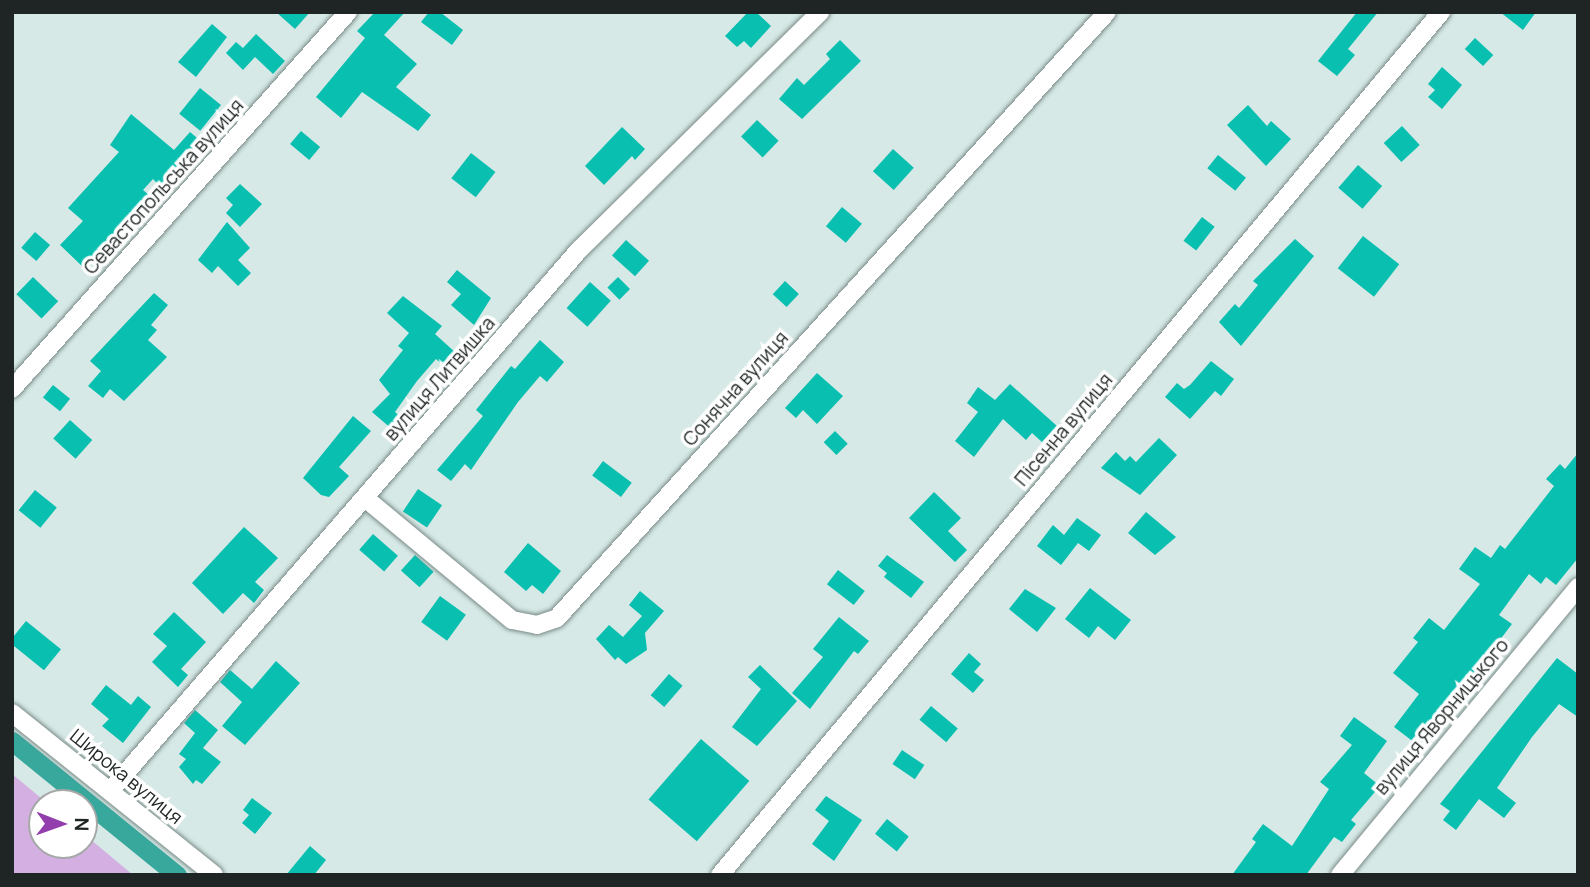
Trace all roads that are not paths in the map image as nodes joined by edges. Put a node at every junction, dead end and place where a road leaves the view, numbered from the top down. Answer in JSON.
{"nodes":[{"id":1,"x":348,"y":12,"type":"edge"},
{"id":2,"x":820,"y":12,"type":"edge"},
{"id":3,"x":1107,"y":12,"type":"edge"},
{"id":4,"x":1441,"y":12,"type":"edge"},
{"id":5,"x":12,"y":390,"type":"edge"},
{"id":6,"x":365,"y":498,"type":"junction"},
{"id":7,"x":1578,"y":587,"type":"edge"},
{"id":8,"x":12,"y":712,"type":"edge"},
{"id":9,"x":110,"y":791,"type":"junction"},
{"id":10,"x":214,"y":875,"type":"edge"},
{"id":11,"x":720,"y":875,"type":"edge"},
{"id":12,"x":1340,"y":875,"type":"edge"}],
"edges":[{"from":1,"to":5,"type":"street","name":"Севастопольська вулиця"},
{"from":2,"to":6,"type":"street","name":"вулиця Литвишка"},
{"from":3,"to":6,"type":"street","name":"Сонячна вулиця"},
{"from":4,"to":11,"type":"street","name":"Пісенна вулиця"},
{"from":6,"to":9,"type":"street","name":"вулиця Литвишка"},
{"from":7,"to":12,"type":"street","name":"вулиця Яворницького"},
{"from":8,"to":9,"type":"street","name":"Широка вулиця"},
{"from":9,"to":10,"type":"street","name":"Широка вулиця"}]}
